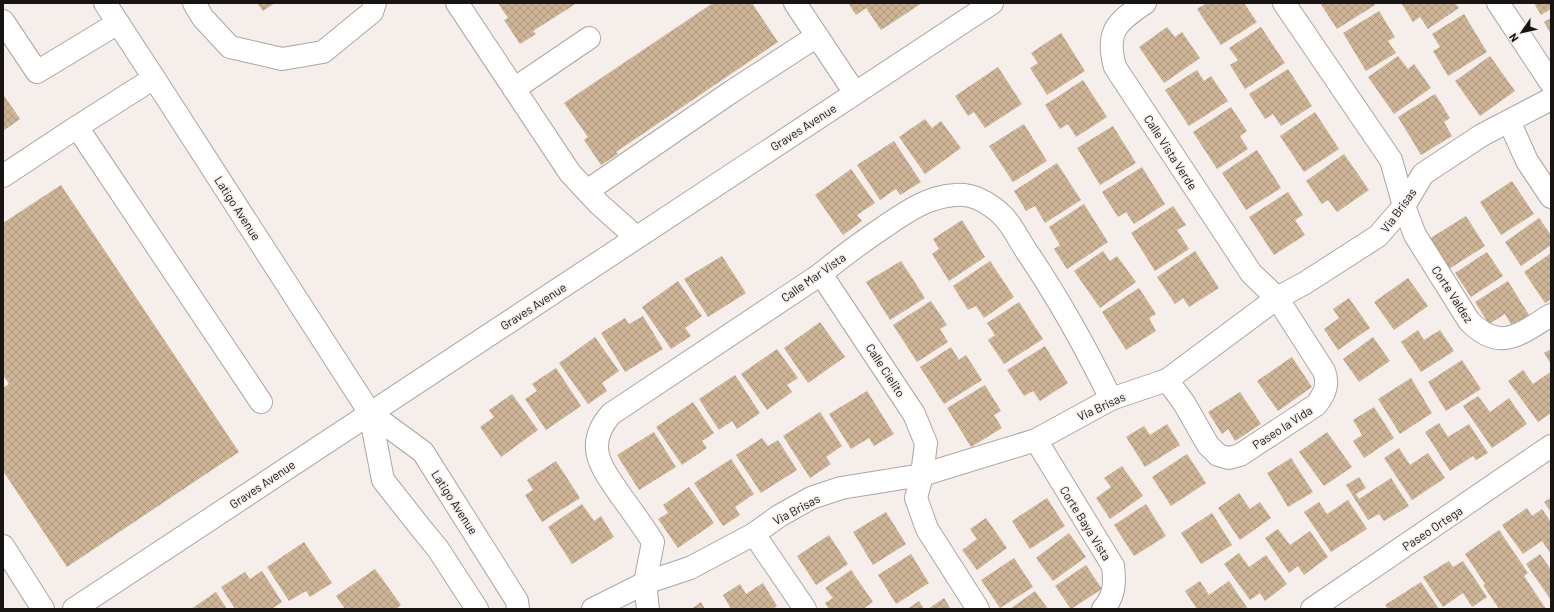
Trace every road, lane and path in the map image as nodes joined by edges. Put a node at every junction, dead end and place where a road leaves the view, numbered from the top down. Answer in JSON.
{"nodes":[{"id":1,"x":105,"y":3,"type":"edge"},
{"id":2,"x":194,"y":3,"type":"edge"},
{"id":3,"x":375,"y":3,"type":"edge"},
{"id":4,"x":457,"y":3,"type":"edge"},
{"id":5,"x":795,"y":3,"type":"edge"},
{"id":6,"x":992,"y":3,"type":"edge"},
{"id":7,"x":1145,"y":3,"type":"edge"},
{"id":8,"x":1284,"y":3,"type":"edge"},
{"id":9,"x":1498,"y":3,"type":"edge"},
{"id":10,"x":3,"y":21,"type":"edge"},
{"id":11,"x":118,"y":23,"type":"junction"},
{"id":12,"x":817,"y":36,"type":"junction"},
{"id":13,"x":589,"y":38,"type":"dead end"},
{"id":14,"x":154,"y":78,"type":"junction"},
{"id":15,"x":1551,"y":83,"type":"edge"},
{"id":16,"x":514,"y":88,"type":"junction"},
{"id":17,"x":855,"y":93,"type":"junction"},
{"id":18,"x":1551,"y":99,"type":"edge"},
{"id":19,"x":1509,"y":120,"type":"junction"},
{"id":20,"x":77,"y":127,"type":"junction"},
{"id":21,"x":3,"y":176,"type":"edge"},
{"id":22,"x":587,"y":191,"type":"junction"},
{"id":23,"x":1551,"y":197,"type":"edge"},
{"id":24,"x":1404,"y":206,"type":"junction"},
{"id":25,"x":636,"y":237,"type":"junction"},
{"id":26,"x":821,"y":274,"type":"junction"},
{"id":27,"x":1277,"y":298,"type":"junction"},
{"id":28,"x":1551,"y":315,"type":"edge"},
{"id":29,"x":1167,"y":380,"type":"junction"},
{"id":30,"x":1111,"y":399,"type":"junction"},
{"id":31,"x":260,"y":402,"type":"dead end"},
{"id":32,"x":370,"y":413,"type":"junction"},
{"id":33,"x":1036,"y":440,"type":"junction"},
{"id":34,"x":1551,"y":446,"type":"edge"},
{"id":35,"x":922,"y":475,"type":"junction"},
{"id":36,"x":754,"y":534,"type":"junction"},
{"id":37,"x":3,"y":546,"type":"edge"},
{"id":38,"x":645,"y":583,"type":"junction"},
{"id":39,"x":1339,"y":602,"type":"edge"},
{"id":40,"x":43,"y":609,"type":"edge"},
{"id":41,"x":74,"y":609,"type":"edge"},
{"id":42,"x":477,"y":609,"type":"edge"},
{"id":43,"x":518,"y":609,"type":"edge"},
{"id":44,"x":592,"y":609,"type":"edge"},
{"id":45,"x":648,"y":609,"type":"edge"},
{"id":46,"x":805,"y":609,"type":"edge"},
{"id":47,"x":978,"y":609,"type":"edge"},
{"id":48,"x":1103,"y":609,"type":"edge"},
{"id":49,"x":1312,"y":609,"type":"edge"}],
"edges":[{"from":1,"to":11,"type":"street","name":"Latigo Avenue"},
{"from":2,"to":3,"type":"street"},
{"from":4,"to":16,"type":"street"},
{"from":5,"to":12,"type":"street"},
{"from":6,"to":17,"type":"street","name":"Graves Avenue"},
{"from":7,"to":27,"type":"street","name":"Calle Vista Verde"},
{"from":8,"to":24,"type":"street"},
{"from":9,"to":15,"type":"street"},
{"from":10,"to":11,"type":"street"},
{"from":11,"to":14,"type":"street","name":"Latigo Avenue"},
{"from":12,"to":17,"type":"street"},
{"from":12,"to":22,"type":"street"},
{"from":13,"to":16,"type":"street"},
{"from":14,"to":20,"type":"street"},
{"from":14,"to":32,"type":"street","name":"Latigo Avenue"},
{"from":16,"to":22,"type":"street"},
{"from":17,"to":25,"type":"street","name":"Graves Avenue"},
{"from":18,"to":19,"type":"street","name":"Via Brisas"},
{"from":19,"to":23,"type":"street"},
{"from":19,"to":24,"type":"street","name":"Via Brisas"},
{"from":20,"to":21,"type":"street"},
{"from":20,"to":31,"type":"street"},
{"from":22,"to":25,"type":"street"},
{"from":24,"to":27,"type":"street","name":"Via Brisas"},
{"from":24,"to":28,"type":"street","name":"Corte Valdez"},
{"from":25,"to":32,"type":"street","name":"Graves Avenue"},
{"from":26,"to":30,"type":"street","name":"Calle Mar Vista"},
{"from":26,"to":35,"type":"street","name":"Calle Cielito"},
{"from":26,"to":38,"type":"street","name":"Calle Mar Vista"},
{"from":27,"to":29,"type":"street","name":"Via Brisas"},
{"from":27,"to":29,"type":"street","name":"Paseo la Vida"},
{"from":29,"to":30,"type":"street","name":"Via Brisas"},
{"from":30,"to":33,"type":"street","name":"Via Brisas"},
{"from":32,"to":41,"type":"street","name":"Graves Avenue"},
{"from":32,"to":42,"type":"street","name":"Latigo Avenue"},
{"from":32,"to":43,"type":"street","name":"Latigo Avenue"},
{"from":33,"to":35,"type":"street","name":"Via Brisas"},
{"from":33,"to":48,"type":"street","name":"Corte Baya Vista"},
{"from":34,"to":39,"type":"street","name":"Paseo Ortega"},
{"from":35,"to":36,"type":"street","name":"Via Brisas"},
{"from":35,"to":47,"type":"street"},
{"from":36,"to":38,"type":"street","name":"Via Brisas"},
{"from":36,"to":46,"type":"street"},
{"from":37,"to":40,"type":"street"},
{"from":38,"to":44,"type":"street","name":"Via Brisas"},
{"from":38,"to":45,"type":"street","name":"Calle Mar Vista"},
{"from":39,"to":49,"type":"street","name":"Paseo Ortega"}]}
